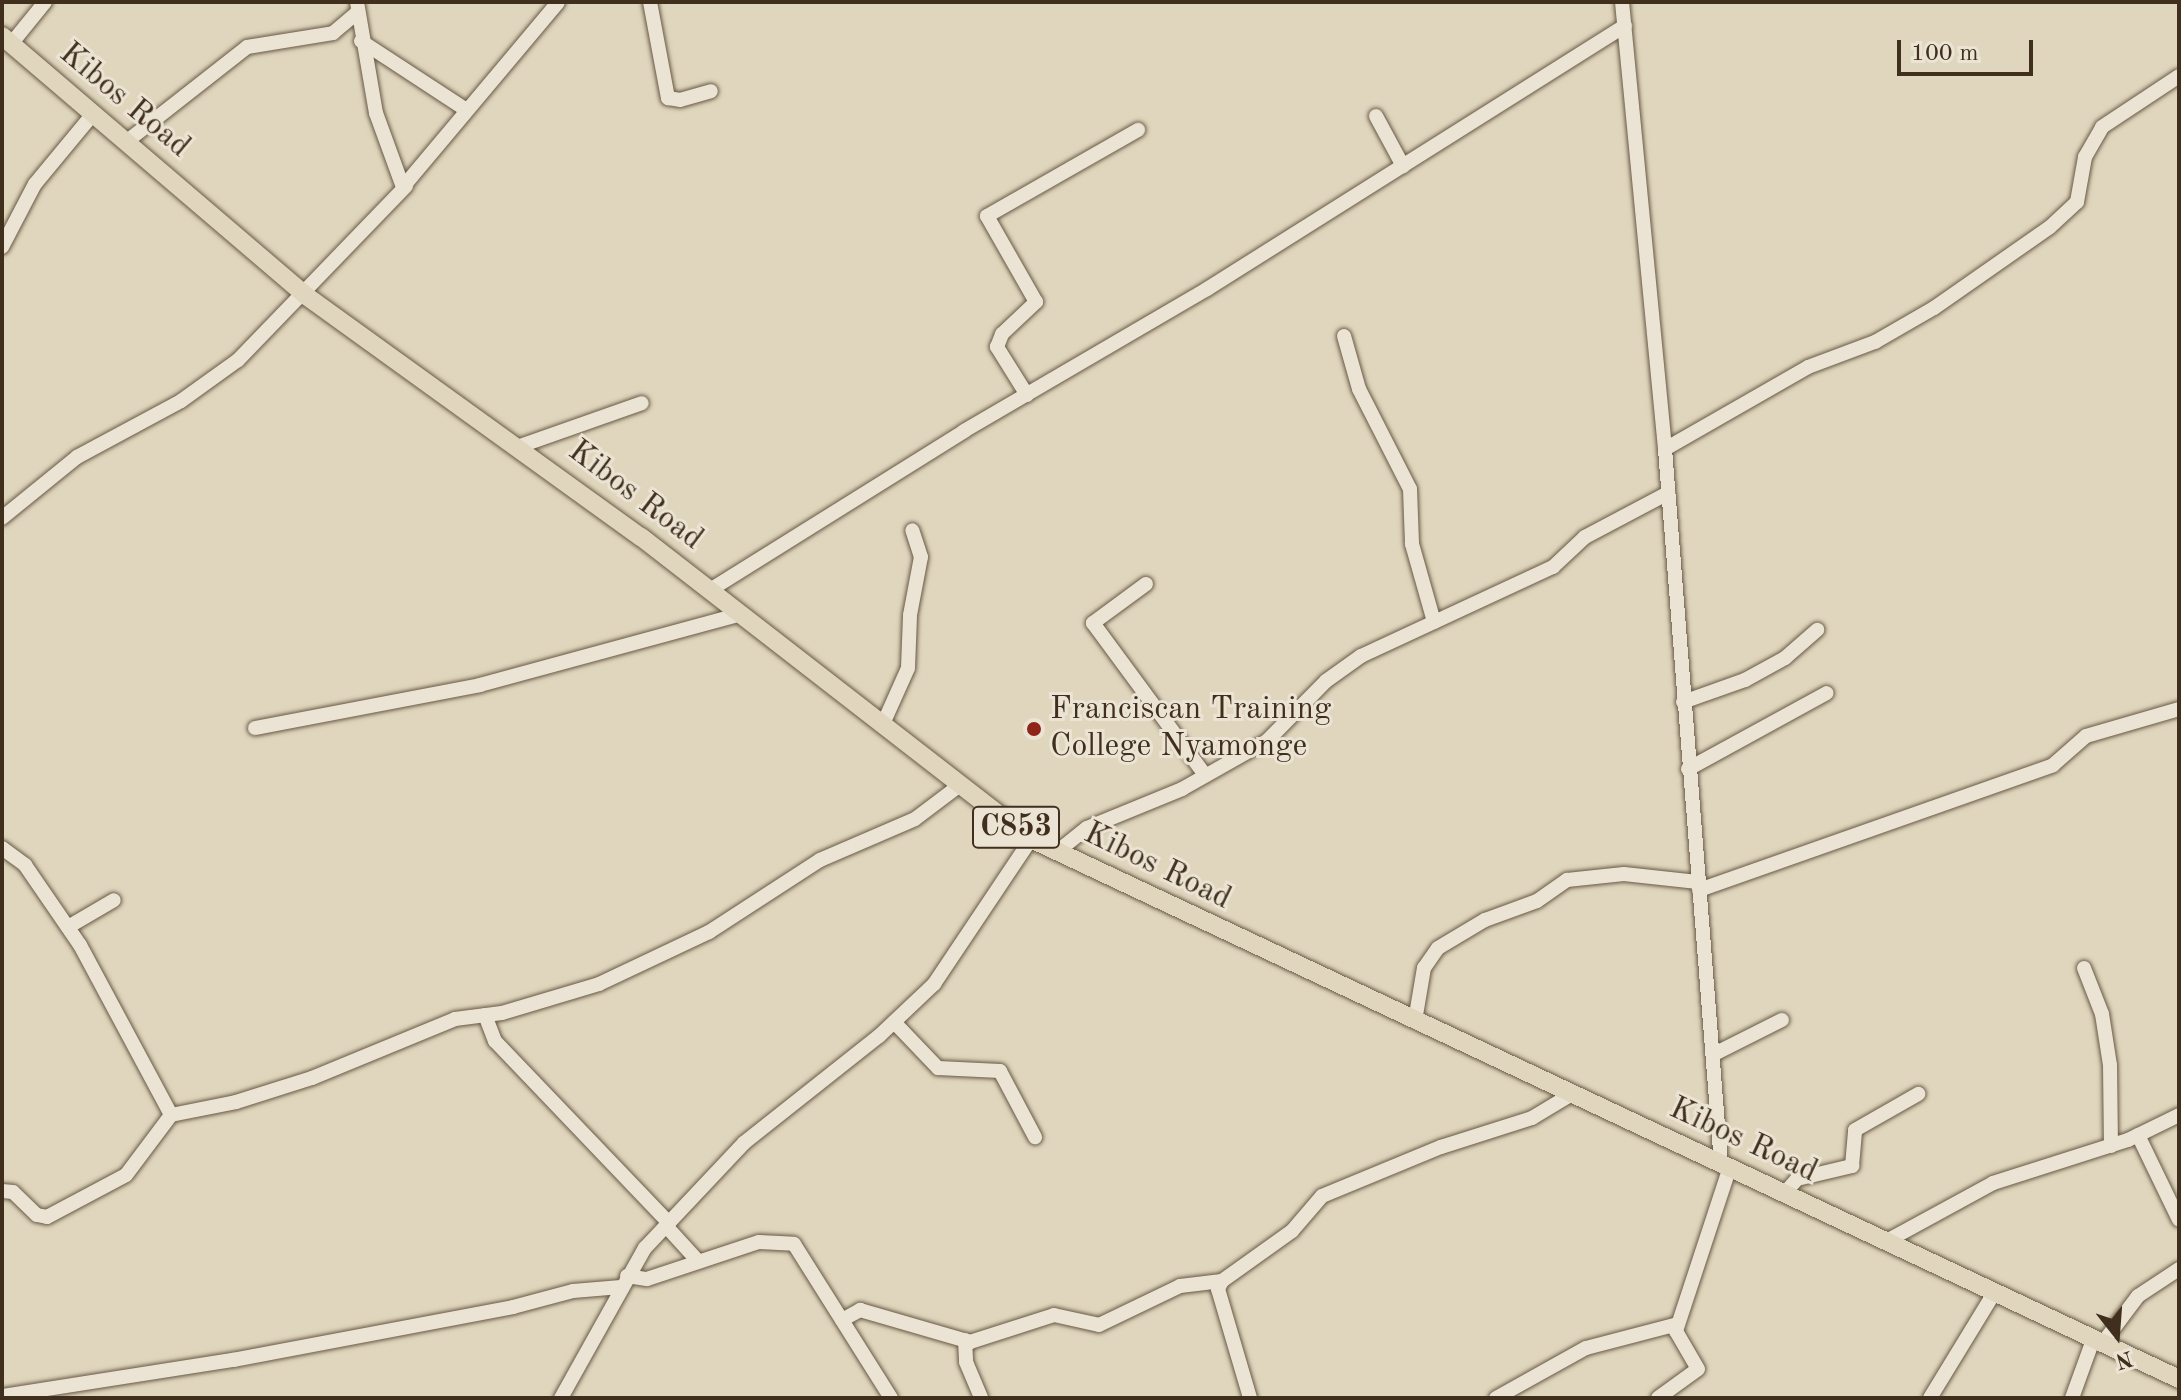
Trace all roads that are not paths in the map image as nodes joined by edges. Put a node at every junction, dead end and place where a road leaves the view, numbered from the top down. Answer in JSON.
{"nodes":[{"id":1,"x":45,"y":2,"type":"edge"},
{"id":2,"x":558,"y":2,"type":"edge"},
{"id":3,"x":650,"y":2,"type":"edge"},
{"id":4,"x":1622,"y":2,"type":"edge"},
{"id":5,"x":356,"y":8,"type":"edge"},
{"id":6,"x":1625,"y":26,"type":"junction"},
{"id":7,"x":7,"y":40,"type":"edge"},
{"id":8,"x":361,"y":41,"type":"junction"},
{"id":9,"x":2179,"y":76,"type":"edge"},
{"id":10,"x":711,"y":91,"type":"dead end"},
{"id":11,"x":465,"y":109,"type":"junction"},
{"id":12,"x":92,"y":115,"type":"junction"},
{"id":13,"x":1376,"y":116,"type":"dead end"},
{"id":14,"x":1138,"y":130,"type":"dead end"},
{"id":15,"x":126,"y":142,"type":"junction"},
{"id":16,"x":1403,"y":166,"type":"junction"},
{"id":17,"x":406,"y":186,"type":"junction"},
{"id":18,"x":2,"y":247,"type":"edge"},
{"id":19,"x":305,"y":295,"type":"junction"},
{"id":20,"x":1344,"y":336,"type":"dead end"},
{"id":21,"x":1027,"y":395,"type":"junction"},
{"id":22,"x":642,"y":403,"type":"dead end"},
{"id":23,"x":520,"y":446,"type":"junction"},
{"id":24,"x":1665,"y":449,"type":"junction"},
{"id":25,"x":1668,"y":493,"type":"junction"},
{"id":26,"x":2,"y":518,"type":"edge"},
{"id":27,"x":912,"y":530,"type":"dead end"},
{"id":28,"x":1146,"y":584,"type":"dead end"},
{"id":29,"x":710,"y":590,"type":"junction"},
{"id":30,"x":741,"y":614,"type":"junction"},
{"id":31,"x":1434,"y":622,"type":"junction"},
{"id":32,"x":1817,"y":630,"type":"dead end"},
{"id":33,"x":1827,"y":693,"type":"dead end"},
{"id":34,"x":1683,"y":702,"type":"junction"},
{"id":35,"x":2179,"y":709,"type":"edge"},
{"id":36,"x":883,"y":724,"type":"junction"},
{"id":37,"x":255,"y":728,"type":"dead end"},
{"id":38,"x":1688,"y":769,"type":"junction"},
{"id":39,"x":1205,"y":775,"type":"junction"},
{"id":40,"x":960,"y":785,"type":"junction"},
{"id":41,"x":1031,"y":839,"type":"junction"},
{"id":42,"x":2,"y":848,"type":"edge"},
{"id":43,"x":1057,"y":852,"type":"junction"},
{"id":44,"x":1698,"y":886,"type":"junction"},
{"id":45,"x":114,"y":900,"type":"dead end"},
{"id":46,"x":68,"y":927,"type":"junction"},
{"id":47,"x":2084,"y":968,"type":"dead end"},
{"id":48,"x":485,"y":1015,"type":"junction"},
{"id":49,"x":1782,"y":1020,"type":"dead end"},
{"id":50,"x":1415,"y":1021,"type":"junction"},
{"id":51,"x":894,"y":1022,"type":"junction"},
{"id":52,"x":1714,"y":1054,"type":"junction"},
{"id":53,"x":1572,"y":1094,"type":"junction"},
{"id":54,"x":1918,"y":1094,"type":"dead end"},
{"id":55,"x":171,"y":1115,"type":"junction"},
{"id":56,"x":2179,"y":1115,"type":"edge"},
{"id":57,"x":2138,"y":1135,"type":"junction"},
{"id":58,"x":1035,"y":1137,"type":"dead end"},
{"id":59,"x":2111,"y":1146,"type":"junction"},
{"id":60,"x":1725,"y":1165,"type":"junction"},
{"id":61,"x":2,"y":1191,"type":"edge"},
{"id":62,"x":1784,"y":1194,"type":"junction"},
{"id":63,"x":2179,"y":1220,"type":"edge"},
{"id":64,"x":667,"y":1224,"type":"junction"},
{"id":65,"x":1885,"y":1242,"type":"junction"},
{"id":66,"x":698,"y":1261,"type":"junction"},
{"id":67,"x":2179,"y":1269,"type":"edge"},
{"id":68,"x":1222,"y":1281,"type":"junction"},
{"id":69,"x":624,"y":1282,"type":"junction"},
{"id":70,"x":1994,"y":1293,"type":"junction"},
{"id":71,"x":842,"y":1320,"type":"junction"},
{"id":72,"x":1678,"y":1324,"type":"junction"},
{"id":73,"x":965,"y":1340,"type":"junction"},
{"id":74,"x":2098,"y":1342,"type":"junction"},
{"id":75,"x":2179,"y":1379,"type":"edge"},
{"id":76,"x":2,"y":1396,"type":"edge"},
{"id":77,"x":561,"y":1398,"type":"edge"},
{"id":78,"x":891,"y":1398,"type":"edge"},
{"id":79,"x":981,"y":1398,"type":"edge"},
{"id":80,"x":1250,"y":1398,"type":"edge"},
{"id":81,"x":1496,"y":1398,"type":"edge"},
{"id":82,"x":1658,"y":1398,"type":"edge"},
{"id":83,"x":1930,"y":1398,"type":"edge"},
{"id":84,"x":2072,"y":1398,"type":"edge"}],
"edges":[{"from":1,"to":7,"type":"street"},
{"from":2,"to":11,"type":"street"},
{"from":3,"to":10,"type":"street"},
{"from":4,"to":6,"type":"street"},
{"from":5,"to":8,"type":"street"},
{"from":5,"to":15,"type":"street"},
{"from":6,"to":16,"type":"street"},
{"from":6,"to":24,"type":"street"},
{"from":7,"to":12,"type":"main road","name":"Kibos Road","number":"C853"},
{"from":8,"to":11,"type":"street"},
{"from":8,"to":17,"type":"street"},
{"from":9,"to":24,"type":"street"},
{"from":11,"to":17,"type":"street"},
{"from":12,"to":15,"type":"main road","name":"Kibos Road","number":"C853"},
{"from":12,"to":18,"type":"street"},
{"from":13,"to":16,"type":"street"},
{"from":14,"to":21,"type":"street"},
{"from":15,"to":19,"type":"main road","name":"Kibos Road","number":"C853"},
{"from":16,"to":21,"type":"street"},
{"from":17,"to":19,"type":"street"},
{"from":19,"to":23,"type":"main road","name":"Kibos Road","number":"C853"},
{"from":19,"to":26,"type":"street"},
{"from":20,"to":31,"type":"street"},
{"from":21,"to":29,"type":"street"},
{"from":22,"to":23,"type":"street"},
{"from":23,"to":29,"type":"main road","name":"Kibos Road","number":"C853"},
{"from":24,"to":25,"type":"street"},
{"from":25,"to":31,"type":"street"},
{"from":25,"to":34,"type":"street"},
{"from":27,"to":36,"type":"street"},
{"from":28,"to":39,"type":"street"},
{"from":29,"to":30,"type":"main road","name":"Kibos Road","number":"C853"},
{"from":30,"to":36,"type":"main road","name":"Kibos Road","number":"C853"},
{"from":30,"to":37,"type":"street"},
{"from":31,"to":39,"type":"street"},
{"from":32,"to":34,"type":"street"},
{"from":33,"to":38,"type":"street"},
{"from":34,"to":38,"type":"street"},
{"from":35,"to":44,"type":"street"},
{"from":36,"to":40,"type":"main road","name":"Kibos Road","number":"C853"},
{"from":38,"to":44,"type":"street"},
{"from":39,"to":43,"type":"street"},
{"from":40,"to":41,"type":"main road","name":"Kibos Road","number":"C853"},
{"from":40,"to":48,"type":"street"},
{"from":41,"to":43,"type":"main road","name":"Kibos Road","number":"C853"},
{"from":41,"to":51,"type":"street"},
{"from":42,"to":46,"type":"street"},
{"from":43,"to":50,"type":"main road","name":"Kibos Road","number":"C853"},
{"from":44,"to":50,"type":"street"},
{"from":44,"to":52,"type":"street"},
{"from":45,"to":46,"type":"street"},
{"from":46,"to":55,"type":"street"},
{"from":47,"to":59,"type":"street"},
{"from":48,"to":55,"type":"street"},
{"from":48,"to":64,"type":"street"},
{"from":49,"to":52,"type":"street"},
{"from":50,"to":53,"type":"main road","name":"Kibos Road","number":"C853"},
{"from":51,"to":58,"type":"street"},
{"from":51,"to":64,"type":"street"},
{"from":52,"to":60,"type":"street"},
{"from":53,"to":60,"type":"main road","name":"Kibos Road","number":"C853"},
{"from":53,"to":68,"type":"street"},
{"from":54,"to":62,"type":"street"},
{"from":55,"to":61,"type":"street"},
{"from":56,"to":57,"type":"street"},
{"from":57,"to":59,"type":"street"},
{"from":57,"to":63,"type":"street"},
{"from":59,"to":65,"type":"street"},
{"from":60,"to":62,"type":"main road","name":"Kibos Road","number":"C853"},
{"from":60,"to":72,"type":"street"},
{"from":62,"to":65,"type":"main road","name":"Kibos Road","number":"C853"},
{"from":64,"to":66,"type":"street"},
{"from":64,"to":69,"type":"street"},
{"from":65,"to":70,"type":"main road","name":"Kibos Road","number":"C853"},
{"from":66,"to":69,"type":"street"},
{"from":66,"to":71,"type":"street"},
{"from":67,"to":74,"type":"street"},
{"from":68,"to":73,"type":"street"},
{"from":68,"to":80,"type":"street"},
{"from":69,"to":76,"type":"street"},
{"from":69,"to":77,"type":"street"},
{"from":70,"to":74,"type":"main road","name":"Kibos Road","number":"C853"},
{"from":70,"to":83,"type":"street"},
{"from":71,"to":73,"type":"street"},
{"from":71,"to":78,"type":"street"},
{"from":72,"to":81,"type":"street"},
{"from":72,"to":82,"type":"street"},
{"from":73,"to":79,"type":"street"},
{"from":74,"to":75,"type":"main road","name":"Kibos Road","number":"C853"},
{"from":74,"to":84,"type":"street"}]}
